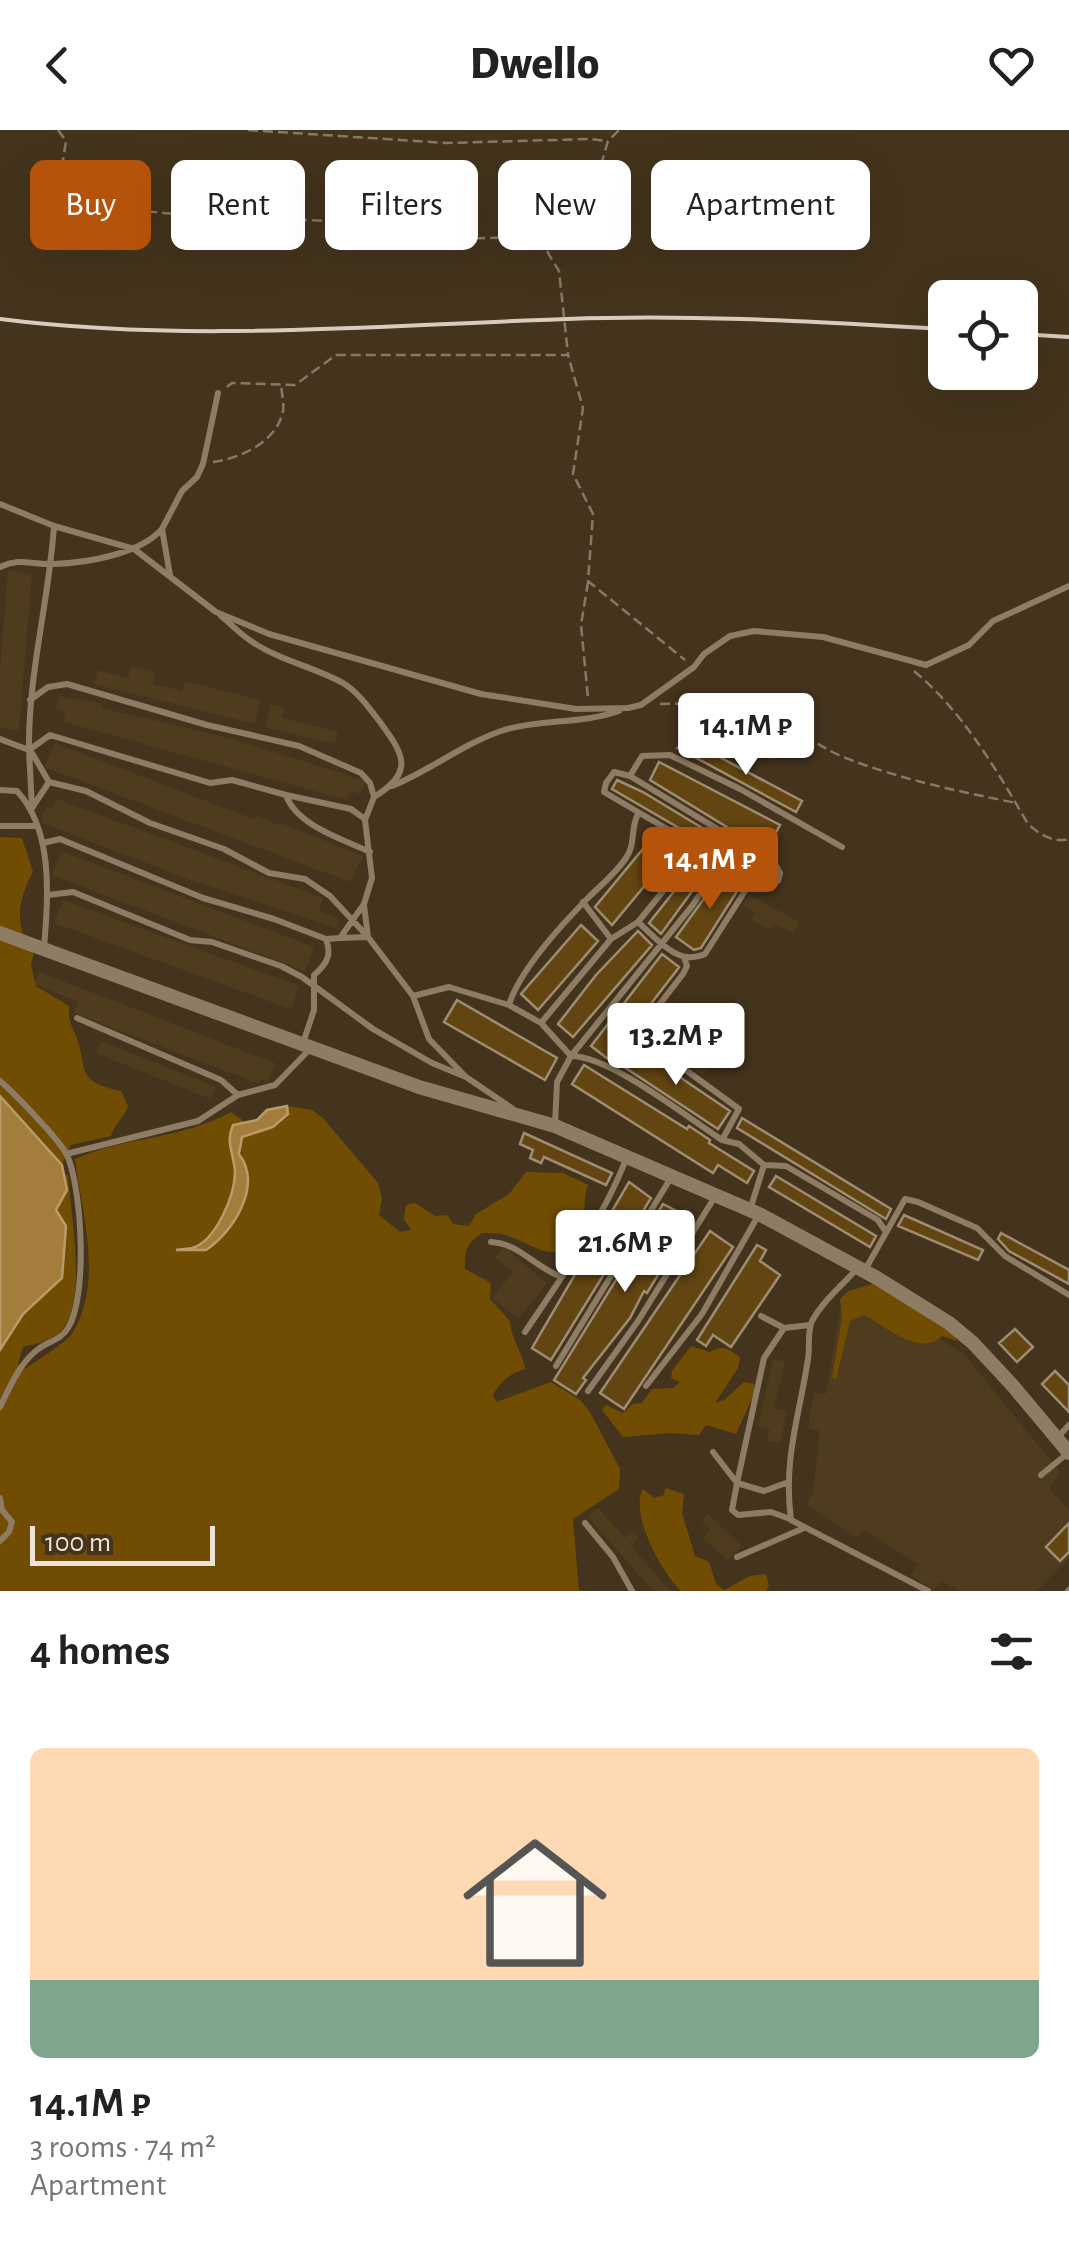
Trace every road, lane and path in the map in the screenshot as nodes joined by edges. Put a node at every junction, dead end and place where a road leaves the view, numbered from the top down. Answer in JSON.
{"nodes":[{"id":1,"x":58,"y":130,"type":"edge"},
{"id":2,"x":248,"y":130,"type":"edge"},
{"id":3,"x":619,"y":130,"type":"edge"},
{"id":4,"x":608,"y":141,"type":"junction"},
{"id":5,"x":602,"y":160,"type":"edge"},
{"id":6,"x":498,"y":237,"type":"edge"},
{"id":7,"x":547,"y":250,"type":"edge"},
{"id":8,"x":568,"y":354,"type":"junction"},
{"id":9,"x":281,"y":384,"type":"junction"},
{"id":10,"x":218,"y":393,"type":"joint"},
{"id":11,"x":203,"y":464,"type":"junction"},
{"id":12,"x":0,"y":504,"type":"edge"},
{"id":13,"x":54,"y":526,"type":"junction"},
{"id":14,"x":162,"y":529,"type":"junction"},
{"id":15,"x":134,"y":549,"type":"junction"},
{"id":16,"x":52,"y":565,"type":"junction"},
{"id":17,"x":0,"y":566,"type":"edge"},
{"id":18,"x":170,"y":575,"type":"junction"},
{"id":19,"x":588,"y":580,"type":"junction"},
{"id":20,"x":1069,"y":586,"type":"edge"},
{"id":21,"x":216,"y":612,"type":"junction"},
{"id":22,"x":900,"y":660,"type":"junction"},
{"id":23,"x":694,"y":668,"type":"junction"},
{"id":24,"x":30,"y":700,"type":"junction"},
{"id":25,"x":641,"y":705,"type":"junction"},
{"id":26,"x":628,"y":708,"type":"junction"},
{"id":27,"x":730,"y":708,"type":"junction"},
{"id":28,"x":590,"y":710,"type":"junction"},
{"id":29,"x":0,"y":739,"type":"edge"},
{"id":30,"x":29,"y":750,"type":"junction"},
{"id":31,"x":670,"y":755,"type":"junction"},
{"id":32,"x":630,"y":776,"type":"junction"},
{"id":33,"x":49,"y":782,"type":"junction"},
{"id":34,"x":391,"y":786,"type":"junction"},
{"id":35,"x":0,"y":790,"type":"edge"},
{"id":36,"x":286,"y":796,"type":"junction"},
{"id":37,"x":374,"y":797,"type":"junction"},
{"id":38,"x":1016,"y":803,"type":"junction"},
{"id":39,"x":32,"y":808,"type":"junction"},
{"id":40,"x":638,"y":814,"type":"junction"},
{"id":41,"x":366,"y":820,"type":"junction"},
{"id":42,"x":0,"y":826,"type":"edge"},
{"id":43,"x":35,"y":826,"type":"junction"},
{"id":44,"x":1069,"y":839,"type":"edge"},
{"id":45,"x":43,"y":843,"type":"junction"},
{"id":46,"x":690,"y":845,"type":"junction"},
{"id":47,"x":842,"y":847,"type":"dead end"},
{"id":48,"x":370,"y":852,"type":"junction"},
{"id":49,"x":721,"y":862,"type":"junction"},
{"id":50,"x":752,"y":880,"type":"junction"},
{"id":51,"x":48,"y":895,"type":"junction"},
{"id":52,"x":583,"y":902,"type":"junction"},
{"id":53,"x":364,"y":904,"type":"junction"},
{"id":54,"x":352,"y":916,"type":"junction"},
{"id":55,"x":638,"y":922,"type":"junction"},
{"id":56,"x":0,"y":933,"type":"edge"},
{"id":57,"x":368,"y":937,"type":"junction"},
{"id":58,"x":326,"y":938,"type":"junction"},
{"id":59,"x":340,"y":938,"type":"junction"},
{"id":60,"x":612,"y":940,"type":"junction"},
{"id":61,"x":662,"y":944,"type":"junction"},
{"id":62,"x":44,"y":950,"type":"junction"},
{"id":63,"x":684,"y":957,"type":"junction"},
{"id":64,"x":312,"y":987,"type":"junction"},
{"id":65,"x":413,"y":996,"type":"junction"},
{"id":66,"x":508,"y":1005,"type":"junction"},
{"id":67,"x":76,"y":1018,"type":"dead end"},
{"id":68,"x":541,"y":1023,"type":"junction"},
{"id":69,"x":635,"y":1036,"type":"junction"},
{"id":70,"x":308,"y":1045,"type":"junction"},
{"id":71,"x":571,"y":1056,"type":"junction"},
{"id":72,"x":610,"y":1067,"type":"junction"},
{"id":73,"x":466,"y":1077,"type":"junction"},
{"id":74,"x":0,"y":1081,"type":"edge"},
{"id":75,"x":238,"y":1095,"type":"junction"},
{"id":76,"x":519,"y":1114,"type":"junction"},
{"id":77,"x":554,"y":1126,"type":"junction"},
{"id":78,"x":722,"y":1140,"type":"junction"},
{"id":79,"x":66,"y":1154,"type":"junction"},
{"id":80,"x":627,"y":1157,"type":"junction"},
{"id":81,"x":764,"y":1165,"type":"junction"},
{"id":82,"x":672,"y":1176,"type":"junction"},
{"id":83,"x":716,"y":1195,"type":"junction"},
{"id":84,"x":754,"y":1212,"type":"junction"},
{"id":85,"x":886,"y":1232,"type":"junction"},
{"id":86,"x":490,"y":1242,"type":"dead end"},
{"id":87,"x":861,"y":1270,"type":"junction"},
{"id":88,"x":562,"y":1277,"type":"junction"},
{"id":89,"x":1069,"y":1295,"type":"edge"},
{"id":90,"x":761,"y":1316,"type":"dead end"},
{"id":91,"x":810,"y":1325,"type":"junction"},
{"id":92,"x":784,"y":1328,"type":"junction"},
{"id":93,"x":525,"y":1332,"type":"dead end"},
{"id":94,"x":556,"y":1366,"type":"dead end"},
{"id":95,"x":646,"y":1386,"type":"dead end"},
{"id":96,"x":588,"y":1391,"type":"dead end"},
{"id":97,"x":0,"y":1407,"type":"edge"},
{"id":98,"x":1069,"y":1425,"type":"edge"},
{"id":99,"x":1056,"y":1439,"type":"junction"},
{"id":100,"x":712,"y":1452,"type":"dead end"},
{"id":101,"x":1069,"y":1453,"type":"edge"},
{"id":102,"x":1040,"y":1475,"type":"dead end"},
{"id":103,"x":737,"y":1483,"type":"junction"},
{"id":104,"x":786,"y":1484,"type":"junction"},
{"id":105,"x":0,"y":1498,"type":"edge"},
{"id":106,"x":791,"y":1520,"type":"junction"},
{"id":107,"x":584,"y":1523,"type":"dead end"},
{"id":108,"x":804,"y":1528,"type":"junction"},
{"id":109,"x":0,"y":1540,"type":"edge"},
{"id":110,"x":738,"y":1557,"type":"dead end"},
{"id":111,"x":632,"y":1591,"type":"edge"},
{"id":112,"x":928,"y":1591,"type":"edge"}],
"edges":[{"from":1,"to":6,"type":"path"},
{"from":2,"to":4,"type":"path"},
{"from":3,"to":4,"type":"path"},
{"from":4,"to":5,"type":"path"},
{"from":7,"to":8,"type":"path"},
{"from":8,"to":9,"type":"path"},
{"from":8,"to":19,"type":"path"},
{"from":9,"to":10,"type":"path"},
{"from":9,"to":11,"type":"path"},
{"from":10,"to":11,"type":"lane"},
{"from":11,"to":14,"type":"lane"},
{"from":12,"to":13,"type":"lane"},
{"from":13,"to":15,"type":"lane"},
{"from":13,"to":16,"type":"lane"},
{"from":14,"to":15,"type":"lane"},
{"from":14,"to":18,"type":"lane"},
{"from":15,"to":16,"type":"lane"},
{"from":15,"to":18,"type":"lane"},
{"from":16,"to":17,"type":"lane"},
{"from":16,"to":24,"type":"lane"},
{"from":18,"to":21,"type":"lane"},
{"from":19,"to":23,"type":"path"},
{"from":19,"to":28,"type":"path"},
{"from":20,"to":22,"type":"lane"},
{"from":21,"to":28,"type":"lane"},
{"from":21,"to":34,"type":"lane"},
{"from":22,"to":23,"type":"lane"},
{"from":22,"to":38,"type":"path"},
{"from":23,"to":25,"type":"lane"},
{"from":24,"to":30,"type":"lane"},
{"from":24,"to":37,"type":"lane"},
{"from":25,"to":26,"type":"lane"},
{"from":25,"to":27,"type":"path"},
{"from":26,"to":28,"type":"lane"},
{"from":26,"to":34,"type":"lane"},
{"from":27,"to":31,"type":"path"},
{"from":27,"to":38,"type":"path"},
{"from":29,"to":30,"type":"lane"},
{"from":30,"to":33,"type":"lane"},
{"from":30,"to":36,"type":"lane"},
{"from":30,"to":39,"type":"lane"},
{"from":31,"to":32,"type":"lane"},
{"from":31,"to":47,"type":"lane"},
{"from":32,"to":40,"type":"lane"},
{"from":32,"to":50,"type":"lane"},
{"from":33,"to":39,"type":"lane"},
{"from":33,"to":54,"type":"lane"},
{"from":34,"to":37,"type":"lane"},
{"from":35,"to":39,"type":"lane"},
{"from":36,"to":41,"type":"lane"},
{"from":36,"to":48,"type":"lane"},
{"from":37,"to":41,"type":"lane"},
{"from":38,"to":44,"type":"path"},
{"from":39,"to":43,"type":"lane"},
{"from":40,"to":46,"type":"lane"},
{"from":40,"to":52,"type":"lane"},
{"from":41,"to":48,"type":"lane"},
{"from":42,"to":43,"type":"lane"},
{"from":43,"to":45,"type":"lane"},
{"from":45,"to":51,"type":"lane"},
{"from":45,"to":58,"type":"lane"},
{"from":46,"to":49,"type":"lane"},
{"from":46,"to":55,"type":"lane"},
{"from":48,"to":53,"type":"lane"},
{"from":49,"to":50,"type":"lane"},
{"from":49,"to":61,"type":"lane"},
{"from":50,"to":63,"type":"lane"},
{"from":51,"to":62,"type":"lane"},
{"from":51,"to":64,"type":"lane"},
{"from":52,"to":60,"type":"lane"},
{"from":52,"to":66,"type":"lane"},
{"from":53,"to":54,"type":"lane"},
{"from":53,"to":57,"type":"lane"},
{"from":54,"to":57,"type":"lane"},
{"from":54,"to":59,"type":"lane"},
{"from":55,"to":60,"type":"lane"},
{"from":55,"to":61,"type":"lane"},
{"from":56,"to":62,"type":"street"},
{"from":57,"to":59,"type":"lane"},
{"from":57,"to":65,"type":"lane"},
{"from":58,"to":59,"type":"lane"},
{"from":58,"to":64,"type":"lane"},
{"from":60,"to":68,"type":"lane"},
{"from":61,"to":63,"type":"lane"},
{"from":61,"to":71,"type":"lane"},
{"from":62,"to":70,"type":"street"},
{"from":63,"to":69,"type":"lane"},
{"from":64,"to":70,"type":"lane"},
{"from":64,"to":73,"type":"lane"},
{"from":65,"to":66,"type":"lane"},
{"from":65,"to":73,"type":"lane"},
{"from":66,"to":68,"type":"lane"},
{"from":67,"to":75,"type":"lane"},
{"from":68,"to":71,"type":"lane"},
{"from":69,"to":72,"type":"lane"},
{"from":69,"to":78,"type":"lane"},
{"from":70,"to":75,"type":"lane"},
{"from":70,"to":76,"type":"street"},
{"from":71,"to":72,"type":"lane"},
{"from":71,"to":77,"type":"lane"},
{"from":72,"to":78,"type":"lane"},
{"from":73,"to":76,"type":"lane"},
{"from":74,"to":79,"type":"lane"},
{"from":75,"to":79,"type":"lane"},
{"from":76,"to":77,"type":"street"},
{"from":77,"to":80,"type":"street"},
{"from":78,"to":81,"type":"lane"},
{"from":79,"to":97,"type":"lane"},
{"from":80,"to":82,"type":"street"},
{"from":80,"to":88,"type":"lane"},
{"from":81,"to":84,"type":"lane"},
{"from":81,"to":85,"type":"lane"},
{"from":82,"to":83,"type":"street"},
{"from":82,"to":94,"type":"lane"},
{"from":83,"to":84,"type":"street"},
{"from":83,"to":96,"type":"lane"},
{"from":84,"to":87,"type":"street"},
{"from":84,"to":95,"type":"lane"},
{"from":85,"to":87,"type":"lane"},
{"from":85,"to":89,"type":"lane"},
{"from":86,"to":88,"type":"lane"},
{"from":87,"to":91,"type":"lane"},
{"from":87,"to":99,"type":"street"},
{"from":88,"to":93,"type":"lane"},
{"from":90,"to":92,"type":"lane"},
{"from":91,"to":92,"type":"lane"},
{"from":91,"to":104,"type":"lane"},
{"from":92,"to":103,"type":"lane"},
{"from":98,"to":99,"type":"lane"},
{"from":99,"to":101,"type":"street"},
{"from":100,"to":103,"type":"lane"},
{"from":101,"to":102,"type":"lane"},
{"from":103,"to":104,"type":"lane"},
{"from":103,"to":106,"type":"lane"},
{"from":104,"to":106,"type":"lane"},
{"from":105,"to":109,"type":"lane"},
{"from":106,"to":108,"type":"lane"},
{"from":107,"to":111,"type":"lane"},
{"from":108,"to":110,"type":"lane"},
{"from":108,"to":112,"type":"lane"}]}
